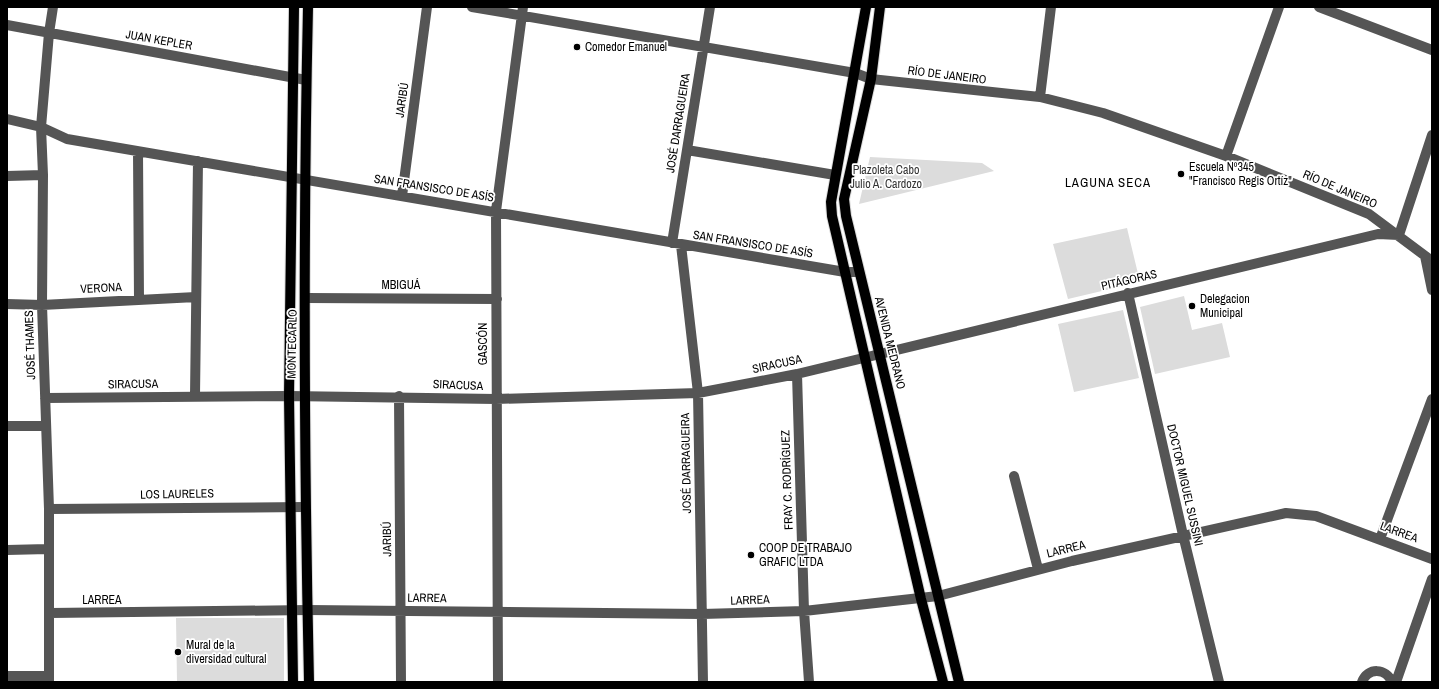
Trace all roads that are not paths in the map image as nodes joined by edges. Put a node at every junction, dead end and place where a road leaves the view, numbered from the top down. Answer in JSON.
{"nodes":[{"id":1,"x":53,"y":7,"type":"edge"},
{"id":2,"x":294,"y":7,"type":"edge"},
{"id":3,"x":308,"y":7,"type":"edge"},
{"id":4,"x":427,"y":7,"type":"edge"},
{"id":5,"x":472,"y":7,"type":"edge"},
{"id":6,"x":710,"y":7,"type":"edge"},
{"id":7,"x":866,"y":7,"type":"edge"},
{"id":8,"x":880,"y":7,"type":"edge"},
{"id":9,"x":1051,"y":7,"type":"edge"},
{"id":10,"x":1279,"y":7,"type":"edge"},
{"id":11,"x":1319,"y":7,"type":"edge"},
{"id":12,"x":523,"y":11,"type":"edge"},
{"id":13,"x":7,"y":25,"type":"edge"},
{"id":14,"x":49,"y":33,"type":"junction"},
{"id":15,"x":704,"y":46,"type":"junction"},
{"id":16,"x":1432,"y":50,"type":"edge"},
{"id":17,"x":855,"y":73,"type":"junction"},
{"id":18,"x":292,"y":78,"type":"junction"},
{"id":19,"x":871,"y":79,"type":"junction"},
{"id":20,"x":306,"y":80,"type":"junction"},
{"id":21,"x":1040,"y":97,"type":"junction"},
{"id":22,"x":7,"y":119,"type":"edge"},
{"id":23,"x":41,"y":127,"type":"junction"},
{"id":24,"x":1432,"y":135,"type":"edge"},
{"id":25,"x":687,"y":150,"type":"junction"},
{"id":26,"x":138,"y":152,"type":"junction"},
{"id":27,"x":1226,"y":156,"type":"junction"},
{"id":28,"x":198,"y":162,"type":"junction"},
{"id":29,"x":43,"y":175,"type":"junction"},
{"id":30,"x":835,"y":175,"type":"junction"},
{"id":31,"x":7,"y":176,"type":"edge"},
{"id":32,"x":290,"y":178,"type":"junction"},
{"id":33,"x":306,"y":181,"type":"junction"},
{"id":34,"x":402,"y":196,"type":"junction"},
{"id":35,"x":496,"y":211,"type":"junction"},
{"id":36,"x":1399,"y":235,"type":"junction"},
{"id":37,"x":677,"y":244,"type":"junction"},
{"id":38,"x":1429,"y":258,"type":"edge"},
{"id":39,"x":845,"y":272,"type":"junction"},
{"id":40,"x":860,"y":272,"type":"junction"},
{"id":41,"x":1432,"y":290,"type":"edge"},
{"id":42,"x":1128,"y":294,"type":"junction"},
{"id":43,"x":196,"y":297,"type":"junction"},
{"id":44,"x":306,"y":298,"type":"junction"},
{"id":45,"x":139,"y":299,"type":"junction"},
{"id":46,"x":497,"y":299,"type":"junction"},
{"id":47,"x":7,"y":304,"type":"edge"},
{"id":48,"x":42,"y":305,"type":"junction"},
{"id":49,"x":879,"y":353,"type":"junction"},
{"id":50,"x":866,"y":356,"type":"junction"},
{"id":51,"x":797,"y":374,"type":"junction"},
{"id":52,"x":698,"y":393,"type":"junction"},
{"id":53,"x":196,"y":396,"type":"junction"},
{"id":54,"x":289,"y":396,"type":"junction"},
{"id":55,"x":305,"y":396,"type":"junction"},
{"id":56,"x":399,"y":396,"type":"junction"},
{"id":57,"x":45,"y":398,"type":"junction"},
{"id":58,"x":496,"y":399,"type":"junction"},
{"id":59,"x":1432,"y":399,"type":"edge"},
{"id":60,"x":7,"y":426,"type":"edge"},
{"id":61,"x":46,"y":426,"type":"junction"},
{"id":62,"x":1014,"y":476,"type":"dead end"},
{"id":63,"x":290,"y":506,"type":"junction"},
{"id":64,"x":305,"y":507,"type":"junction"},
{"id":65,"x":49,"y":509,"type":"junction"},
{"id":66,"x":1183,"y":535,"type":"junction"},
{"id":67,"x":1380,"y":539,"type":"junction"},
{"id":68,"x":48,"y":549,"type":"junction"},
{"id":69,"x":7,"y":550,"type":"edge"},
{"id":70,"x":1432,"y":558,"type":"edge"},
{"id":71,"x":1038,"y":570,"type":"junction"},
{"id":72,"x":1432,"y":579,"type":"edge"},
{"id":73,"x":938,"y":596,"type":"junction"},
{"id":74,"x":921,"y":599,"type":"junction"},
{"id":75,"x":308,"y":610,"type":"junction"},
{"id":76,"x":291,"y":611,"type":"junction"},
{"id":77,"x":400,"y":611,"type":"junction"},
{"id":78,"x":804,"y":611,"type":"junction"},
{"id":79,"x":50,"y":613,"type":"junction"},
{"id":80,"x":498,"y":613,"type":"junction"},
{"id":81,"x":702,"y":614,"type":"junction"},
{"id":82,"x":7,"y":676,"type":"edge"},
{"id":83,"x":49,"y":679,"type":"edge"},
{"id":84,"x":293,"y":682,"type":"edge"},
{"id":85,"x":309,"y":682,"type":"edge"},
{"id":86,"x":401,"y":682,"type":"edge"},
{"id":87,"x":498,"y":682,"type":"edge"},
{"id":88,"x":703,"y":682,"type":"edge"},
{"id":89,"x":808,"y":682,"type":"edge"},
{"id":90,"x":943,"y":682,"type":"edge"},
{"id":91,"x":959,"y":682,"type":"edge"},
{"id":92,"x":1219,"y":682,"type":"edge"},
{"id":93,"x":1362,"y":682,"type":"edge"},
{"id":94,"x":1392,"y":682,"type":"edge"},
{"id":95,"x":1396,"y":682,"type":"edge"}],
"edges":[{"from":1,"to":14,"type":"street","name":"JOSÉ THAMES"},
{"from":2,"to":18,"type":"main road","name":"MONTECARLO"},
{"from":3,"to":20,"type":"main road","name":"MONTECARLO"},
{"from":4,"to":34,"type":"street","name":"JARIBÚ"},
{"from":5,"to":12,"type":"street","name":"RÍO DE JANEIRO"},
{"from":6,"to":15,"type":"street","name":"JOSÉ DARRAGUEIRA"},
{"from":7,"to":17,"type":"main road"},
{"from":8,"to":19,"type":"main road","name":"AVENIDA MEDRANO"},
{"from":9,"to":21,"type":"street"},
{"from":10,"to":27,"type":"street"},
{"from":11,"to":16,"type":"street"},
{"from":12,"to":15,"type":"street","name":"RÍO DE JANEIRO"},
{"from":12,"to":35,"type":"street","name":"GASCÓN"},
{"from":13,"to":14,"type":"street","name":"JUAN KEPLER"},
{"from":14,"to":18,"type":"street","name":"JUAN KEPLER"},
{"from":14,"to":23,"type":"street","name":"JOSÉ THAMES"},
{"from":15,"to":17,"type":"street","name":"RÍO DE JANEIRO"},
{"from":15,"to":25,"type":"street","name":"JOSÉ DARRAGUEIRA"},
{"from":17,"to":19,"type":"street","name":"RÍO DE JANEIRO"},
{"from":17,"to":30,"type":"main road"},
{"from":18,"to":20,"type":"street","name":"JUAN KEPLER"},
{"from":18,"to":32,"type":"main road","name":"MONTECARLO"},
{"from":19,"to":21,"type":"street","name":"RÍO DE JANEIRO"},
{"from":19,"to":40,"type":"main road","name":"AVENIDA MEDRANO"},
{"from":20,"to":33,"type":"main road","name":"MONTECARLO"},
{"from":21,"to":27,"type":"street","name":"RÍO DE JANEIRO"},
{"from":22,"to":23,"type":"street","name":"SAN FRANSISCO DE ASÍS"},
{"from":23,"to":26,"type":"street","name":"SAN FRANSISCO DE ASÍS"},
{"from":23,"to":29,"type":"street","name":"JOSÉ THAMES"},
{"from":24,"to":36,"type":"street"},
{"from":25,"to":30,"type":"street"},
{"from":25,"to":37,"type":"street","name":"JOSÉ DARRAGUEIRA"},
{"from":26,"to":28,"type":"street","name":"SAN FRANSISCO DE ASÍS"},
{"from":26,"to":45,"type":"street"},
{"from":27,"to":36,"type":"street","name":"RÍO DE JANEIRO"},
{"from":28,"to":32,"type":"street","name":"SAN FRANSISCO DE ASÍS"},
{"from":28,"to":43,"type":"street"},
{"from":29,"to":31,"type":"street"},
{"from":29,"to":48,"type":"street","name":"JOSÉ THAMES"},
{"from":30,"to":39,"type":"main road"},
{"from":32,"to":33,"type":"street","name":"SAN FRANSISCO DE ASÍS"},
{"from":32,"to":54,"type":"main road","name":"MONTECARLO"},
{"from":33,"to":34,"type":"street","name":"SAN FRANSISCO DE ASÍS"},
{"from":33,"to":44,"type":"main road","name":"MONTECARLO"},
{"from":34,"to":35,"type":"street","name":"SAN FRANSISCO DE ASÍS"},
{"from":35,"to":37,"type":"street","name":"SAN FRANSISCO DE ASÍS"},
{"from":35,"to":46,"type":"street","name":"GASCÓN"},
{"from":36,"to":38,"type":"street","name":"RÍO DE JANEIRO"},
{"from":36,"to":42,"type":"street","name":"PITÁGORAS"},
{"from":37,"to":39,"type":"street","name":"SAN FRANSISCO DE ASÍS"},
{"from":37,"to":52,"type":"street","name":"JOSÉ DARRAGUEIRA"},
{"from":38,"to":41,"type":"street"},
{"from":39,"to":40,"type":"street","name":"SAN FRANSISCO DE ASÍS"},
{"from":39,"to":50,"type":"main road"},
{"from":40,"to":49,"type":"main road","name":"AVENIDA MEDRANO"},
{"from":42,"to":49,"type":"street","name":"PITÁGORAS"},
{"from":42,"to":66,"type":"street","name":"DOCTOR MIGUEL SUSSINI"},
{"from":43,"to":45,"type":"street","name":"VERONA"},
{"from":43,"to":53,"type":"street"},
{"from":44,"to":46,"type":"street","name":"MBIGUÁ"},
{"from":44,"to":55,"type":"main road","name":"MONTECARLO"},
{"from":45,"to":48,"type":"street","name":"VERONA"},
{"from":46,"to":58,"type":"street","name":"GASCÓN"},
{"from":47,"to":48,"type":"street","name":"VERONA"},
{"from":48,"to":57,"type":"street","name":"JOSÉ THAMES"},
{"from":49,"to":50,"type":"street","name":"PITÁGORAS"},
{"from":49,"to":73,"type":"main road","name":"AVENIDA MEDRANO"},
{"from":50,"to":51,"type":"street","name":"SIRACUSA"},
{"from":50,"to":74,"type":"main road"},
{"from":51,"to":52,"type":"street","name":"SIRACUSA"},
{"from":51,"to":78,"type":"street","name":"FRAY C. RODRÍGUEZ"},
{"from":52,"to":58,"type":"street","name":"SIRACUSA"},
{"from":52,"to":81,"type":"street","name":"JOSÉ DARRAGUEIRA"},
{"from":53,"to":54,"type":"street","name":"SIRACUSA"},
{"from":53,"to":57,"type":"street","name":"SIRACUSA"},
{"from":54,"to":55,"type":"street","name":"SIRACUSA"},
{"from":54,"to":63,"type":"main road","name":"MONTECARLO"},
{"from":55,"to":56,"type":"street","name":"SIRACUSA"},
{"from":55,"to":64,"type":"main road","name":"MONTECARLO"},
{"from":56,"to":58,"type":"street","name":"SIRACUSA"},
{"from":56,"to":77,"type":"street","name":"JARIBÚ"},
{"from":57,"to":61,"type":"street","name":"JOSÉ THAMES"},
{"from":58,"to":80,"type":"street","name":"GASCÓN"},
{"from":59,"to":67,"type":"street"},
{"from":60,"to":61,"type":"street"},
{"from":61,"to":65,"type":"street","name":"JOSÉ THAMES"},
{"from":62,"to":71,"type":"street"},
{"from":63,"to":64,"type":"street","name":"LOS LAURELES"},
{"from":63,"to":65,"type":"street","name":"LOS LAURELES"},
{"from":63,"to":76,"type":"main road","name":"MONTECARLO"},
{"from":64,"to":75,"type":"main road","name":"MONTECARLO"},
{"from":65,"to":68,"type":"street","name":"JOSÉ THAMES"},
{"from":66,"to":67,"type":"street","name":"LARREA"},
{"from":66,"to":71,"type":"street","name":"LARREA"},
{"from":66,"to":92,"type":"street","name":"DOCTOR MIGUEL SUSSINI"},
{"from":67,"to":70,"type":"street","name":"LARREA"},
{"from":68,"to":69,"type":"street"},
{"from":68,"to":79,"type":"street","name":"JOSÉ THAMES"},
{"from":71,"to":73,"type":"street","name":"LARREA"},
{"from":72,"to":95,"type":"street"},
{"from":73,"to":74,"type":"street","name":"LARREA"},
{"from":73,"to":91,"type":"main road","name":"AVENIDA MEDRANO"},
{"from":74,"to":78,"type":"street","name":"LARREA"},
{"from":74,"to":90,"type":"main road"},
{"from":75,"to":76,"type":"street","name":"LARREA"},
{"from":75,"to":77,"type":"street","name":"LARREA"},
{"from":75,"to":85,"type":"main road","name":"MONTECARLO"},
{"from":76,"to":79,"type":"street","name":"LARREA"},
{"from":76,"to":84,"type":"main road","name":"MONTECARLO"},
{"from":77,"to":80,"type":"street","name":"LARREA"},
{"from":77,"to":86,"type":"street","name":"JARIBÚ"},
{"from":78,"to":81,"type":"street","name":"LARREA"},
{"from":78,"to":89,"type":"street","name":"FRAY C. RODRÍGUEZ"},
{"from":79,"to":83,"type":"street","name":"JOSÉ THAMES"},
{"from":80,"to":81,"type":"street","name":"LARREA"},
{"from":80,"to":87,"type":"street","name":"GASCÓN"},
{"from":81,"to":88,"type":"street","name":"JOSÉ DARRAGUEIRA"},
{"from":82,"to":83,"type":"street"},
{"from":93,"to":94,"type":"street"}]}
